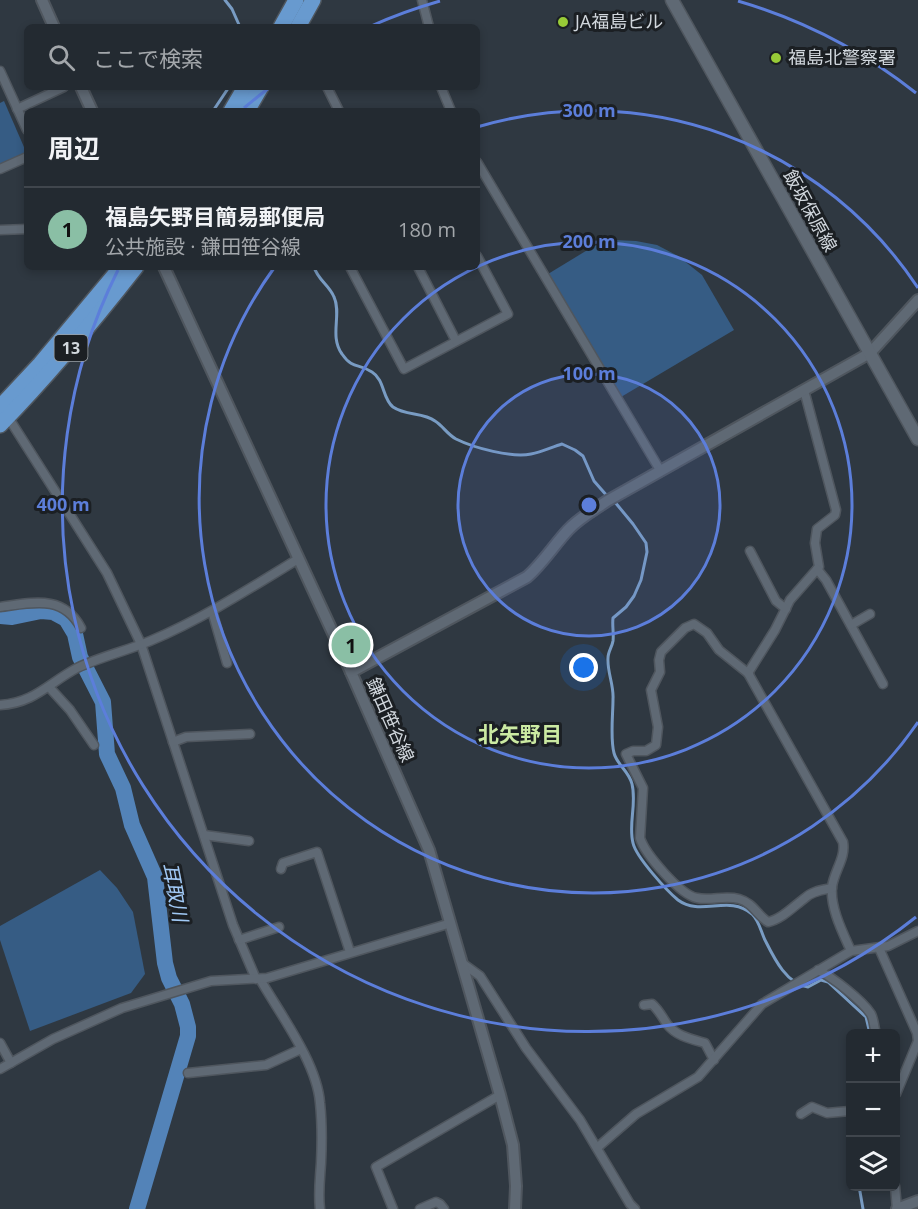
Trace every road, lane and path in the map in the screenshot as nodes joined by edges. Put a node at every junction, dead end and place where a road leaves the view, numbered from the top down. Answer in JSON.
{"nodes":[{"id":1,"x":42,"y":0,"type":"edge"},
{"id":2,"x":296,"y":0,"type":"edge"},
{"id":3,"x":313,"y":0,"type":"edge"},
{"id":4,"x":422,"y":0,"type":"edge"},
{"id":5,"x":672,"y":0,"type":"edge"},
{"id":6,"x":53,"y":24,"type":"edge"},
{"id":7,"x":283,"y":24,"type":"edge"},
{"id":8,"x":300,"y":24,"type":"edge"},
{"id":9,"x":428,"y":24,"type":"edge"},
{"id":10,"x":0,"y":71,"type":"edge"},
{"id":11,"x":58,"y":90,"type":"edge"},
{"id":12,"x":82,"y":90,"type":"edge"},
{"id":13,"x":243,"y":90,"type":"edge"},
{"id":14,"x":259,"y":90,"type":"edge"},
{"id":15,"x":328,"y":90,"type":"edge"},
{"id":16,"x":442,"y":90,"type":"edge"},
{"id":17,"x":91,"y":108,"type":"edge"},
{"id":18,"x":233,"y":108,"type":"edge"},
{"id":19,"x":249,"y":108,"type":"edge"},
{"id":20,"x":338,"y":108,"type":"edge"},
{"id":21,"x":450,"y":108,"type":"edge"},
{"id":22,"x":17,"y":109,"type":"junction"},
{"id":23,"x":24,"y":124,"type":"edge"},
{"id":24,"x":24,"y":158,"type":"edge"},
{"id":25,"x":0,"y":169,"type":"edge"},
{"id":26,"x":480,"y":174,"type":"edge"},
{"id":27,"x":24,"y":229,"type":"edge"},
{"id":28,"x":0,"y":230,"type":"edge"},
{"id":29,"x":480,"y":261,"type":"edge"},
{"id":30,"x":118,"y":270,"type":"edge"},
{"id":31,"x":134,"y":270,"type":"edge"},
{"id":32,"x":165,"y":270,"type":"edge"},
{"id":33,"x":352,"y":270,"type":"edge"},
{"id":34,"x":420,"y":270,"type":"edge"},
{"id":35,"x":918,"y":300,"type":"edge"},
{"id":36,"x":456,"y":341,"type":"junction"},
{"id":37,"x":870,"y":353,"type":"junction"},
{"id":38,"x":804,"y":390,"type":"junction"},
{"id":39,"x":3,"y":416,"type":"edge"},
{"id":40,"x":918,"y":439,"type":"edge"},
{"id":41,"x":660,"y":470,"type":"junction"},
{"id":42,"x":750,"y":551,"type":"dead end"},
{"id":43,"x":298,"y":559,"type":"junction"},
{"id":44,"x":818,"y":569,"type":"junction"},
{"id":45,"x":0,"y":607,"type":"edge"},
{"id":46,"x":786,"y":609,"type":"junction"},
{"id":47,"x":212,"y":611,"type":"junction"},
{"id":48,"x":870,"y":615,"type":"dead end"},
{"id":49,"x":851,"y":625,"type":"junction"},
{"id":50,"x":81,"y":627,"type":"dead end"},
{"id":51,"x":141,"y":644,"type":"junction"},
{"id":52,"x":227,"y":663,"type":"dead end"},
{"id":53,"x":351,"y":672,"type":"junction"},
{"id":54,"x":749,"y":675,"type":"junction"},
{"id":55,"x":883,"y":684,"type":"dead end"},
{"id":56,"x":49,"y":687,"type":"junction"},
{"id":57,"x":0,"y":705,"type":"edge"},
{"id":58,"x":250,"y":735,"type":"dead end"},
{"id":59,"x":173,"y":742,"type":"junction"},
{"id":60,"x":94,"y":745,"type":"dead end"},
{"id":61,"x":204,"y":835,"type":"junction"},
{"id":62,"x":249,"y":841,"type":"dead end"},
{"id":63,"x":280,"y":869,"type":"dead end"},
{"id":64,"x":832,"y":888,"type":"junction"},
{"id":65,"x":451,"y":923,"type":"junction"},
{"id":66,"x":279,"y":927,"type":"dead end"},
{"id":67,"x":918,"y":931,"type":"edge"},
{"id":68,"x":239,"y":940,"type":"junction"},
{"id":69,"x":879,"y":948,"type":"junction"},
{"id":70,"x":851,"y":951,"type":"junction"},
{"id":71,"x":350,"y":952,"type":"junction"},
{"id":72,"x":462,"y":963,"type":"junction"},
{"id":73,"x":818,"y":970,"type":"junction"},
{"id":74,"x":258,"y":979,"type":"junction"},
{"id":75,"x":644,"y":1005,"type":"dead end"},
{"id":76,"x":875,"y":1029,"type":"edge"},
{"id":77,"x":918,"y":1038,"type":"edge"},
{"id":78,"x":0,"y":1043,"type":"edge"},
{"id":79,"x":301,"y":1048,"type":"junction"},
{"id":80,"x":714,"y":1060,"type":"junction"},
{"id":81,"x":10,"y":1063,"type":"junction"},
{"id":82,"x":0,"y":1070,"type":"edge"},
{"id":83,"x":188,"y":1073,"type":"dead end"},
{"id":84,"x":900,"y":1085,"type":"edge"},
{"id":85,"x":500,"y":1095,"type":"junction"},
{"id":86,"x":846,"y":1111,"type":"edge"},
{"id":87,"x":801,"y":1114,"type":"dead end"},
{"id":88,"x":598,"y":1147,"type":"junction"},
{"id":89,"x":895,"y":1191,"type":"edge"},
{"id":90,"x":918,"y":1201,"type":"edge"},
{"id":91,"x":320,"y":1209,"type":"edge"},
{"id":92,"x":393,"y":1209,"type":"edge"},
{"id":93,"x":420,"y":1209,"type":"edge"},
{"id":94,"x":444,"y":1209,"type":"edge"},
{"id":95,"x":515,"y":1209,"type":"edge"},
{"id":96,"x":635,"y":1209,"type":"edge"},
{"id":97,"x":897,"y":1209,"type":"edge"}],
"edges":[{"from":1,"to":6,"type":"street"},
{"from":2,"to":7,"type":"highway"},
{"from":3,"to":8,"type":"highway"},
{"from":4,"to":9,"type":"street"},
{"from":5,"to":37,"type":"main road","name":"飯坂保原線"},
{"from":10,"to":22,"type":"street"},
{"from":11,"to":22,"type":"street"},
{"from":12,"to":17,"type":"street"},
{"from":13,"to":18,"type":"highway"},
{"from":14,"to":19,"type":"highway"},
{"from":15,"to":20,"type":"street"},
{"from":16,"to":21,"type":"street"},
{"from":22,"to":23,"type":"street"},
{"from":24,"to":25,"type":"street"},
{"from":26,"to":41,"type":"street"},
{"from":27,"to":28,"type":"street"},
{"from":29,"to":36,"type":"street"},
{"from":30,"to":39,"type":"highway","number":"13"},
{"from":31,"to":39,"type":"highway","number":"13"},
{"from":32,"to":43,"type":"street","name":"鎌田笹谷線"},
{"from":33,"to":36,"type":"street"},
{"from":34,"to":36,"type":"street"},
{"from":35,"to":37,"type":"street"},
{"from":37,"to":38,"type":"street"},
{"from":37,"to":40,"type":"main road","name":"飯坂保原線"},
{"from":38,"to":41,"type":"street"},
{"from":38,"to":44,"type":"street"},
{"from":39,"to":51,"type":"street"},
{"from":41,"to":53,"type":"street"},
{"from":42,"to":46,"type":"street"},
{"from":43,"to":47,"type":"street"},
{"from":43,"to":53,"type":"street","name":"鎌田笹谷線"},
{"from":44,"to":46,"type":"street"},
{"from":44,"to":49,"type":"street"},
{"from":45,"to":50,"type":"street"},
{"from":46,"to":54,"type":"street"},
{"from":47,"to":51,"type":"street"},
{"from":47,"to":52,"type":"street"},
{"from":48,"to":49,"type":"street"},
{"from":49,"to":55,"type":"street"},
{"from":51,"to":56,"type":"street"},
{"from":51,"to":59,"type":"street"},
{"from":53,"to":65,"type":"street","name":"鎌田笹谷線"},
{"from":54,"to":64,"type":"street"},
{"from":54,"to":64,"type":"street"},
{"from":56,"to":57,"type":"street"},
{"from":56,"to":60,"type":"street"},
{"from":58,"to":59,"type":"street"},
{"from":59,"to":61,"type":"street"},
{"from":61,"to":62,"type":"street"},
{"from":61,"to":68,"type":"street"},
{"from":63,"to":71,"type":"street"},
{"from":64,"to":70,"type":"street"},
{"from":65,"to":71,"type":"street"},
{"from":65,"to":72,"type":"street","name":"鎌田笹谷線"},
{"from":66,"to":68,"type":"street"},
{"from":67,"to":69,"type":"street"},
{"from":68,"to":74,"type":"street"},
{"from":69,"to":70,"type":"street"},
{"from":69,"to":77,"type":"street"},
{"from":70,"to":73,"type":"street"},
{"from":71,"to":74,"type":"street"},
{"from":72,"to":85,"type":"street","name":"鎌田笹谷線"},
{"from":72,"to":88,"type":"street"},
{"from":73,"to":76,"type":"street"},
{"from":73,"to":80,"type":"street"},
{"from":74,"to":79,"type":"street"},
{"from":74,"to":81,"type":"street"},
{"from":75,"to":80,"type":"street"},
{"from":77,"to":84,"type":"street"},
{"from":78,"to":81,"type":"street"},
{"from":79,"to":83,"type":"street"},
{"from":79,"to":91,"type":"street"},
{"from":80,"to":88,"type":"street"},
{"from":81,"to":82,"type":"street"},
{"from":85,"to":92,"type":"street"},
{"from":85,"to":95,"type":"street","name":"鎌田笹谷線"},
{"from":86,"to":87,"type":"street"},
{"from":88,"to":96,"type":"street"},
{"from":89,"to":97,"type":"street"},
{"from":90,"to":97,"type":"street"},
{"from":93,"to":94,"type":"street"}]}
